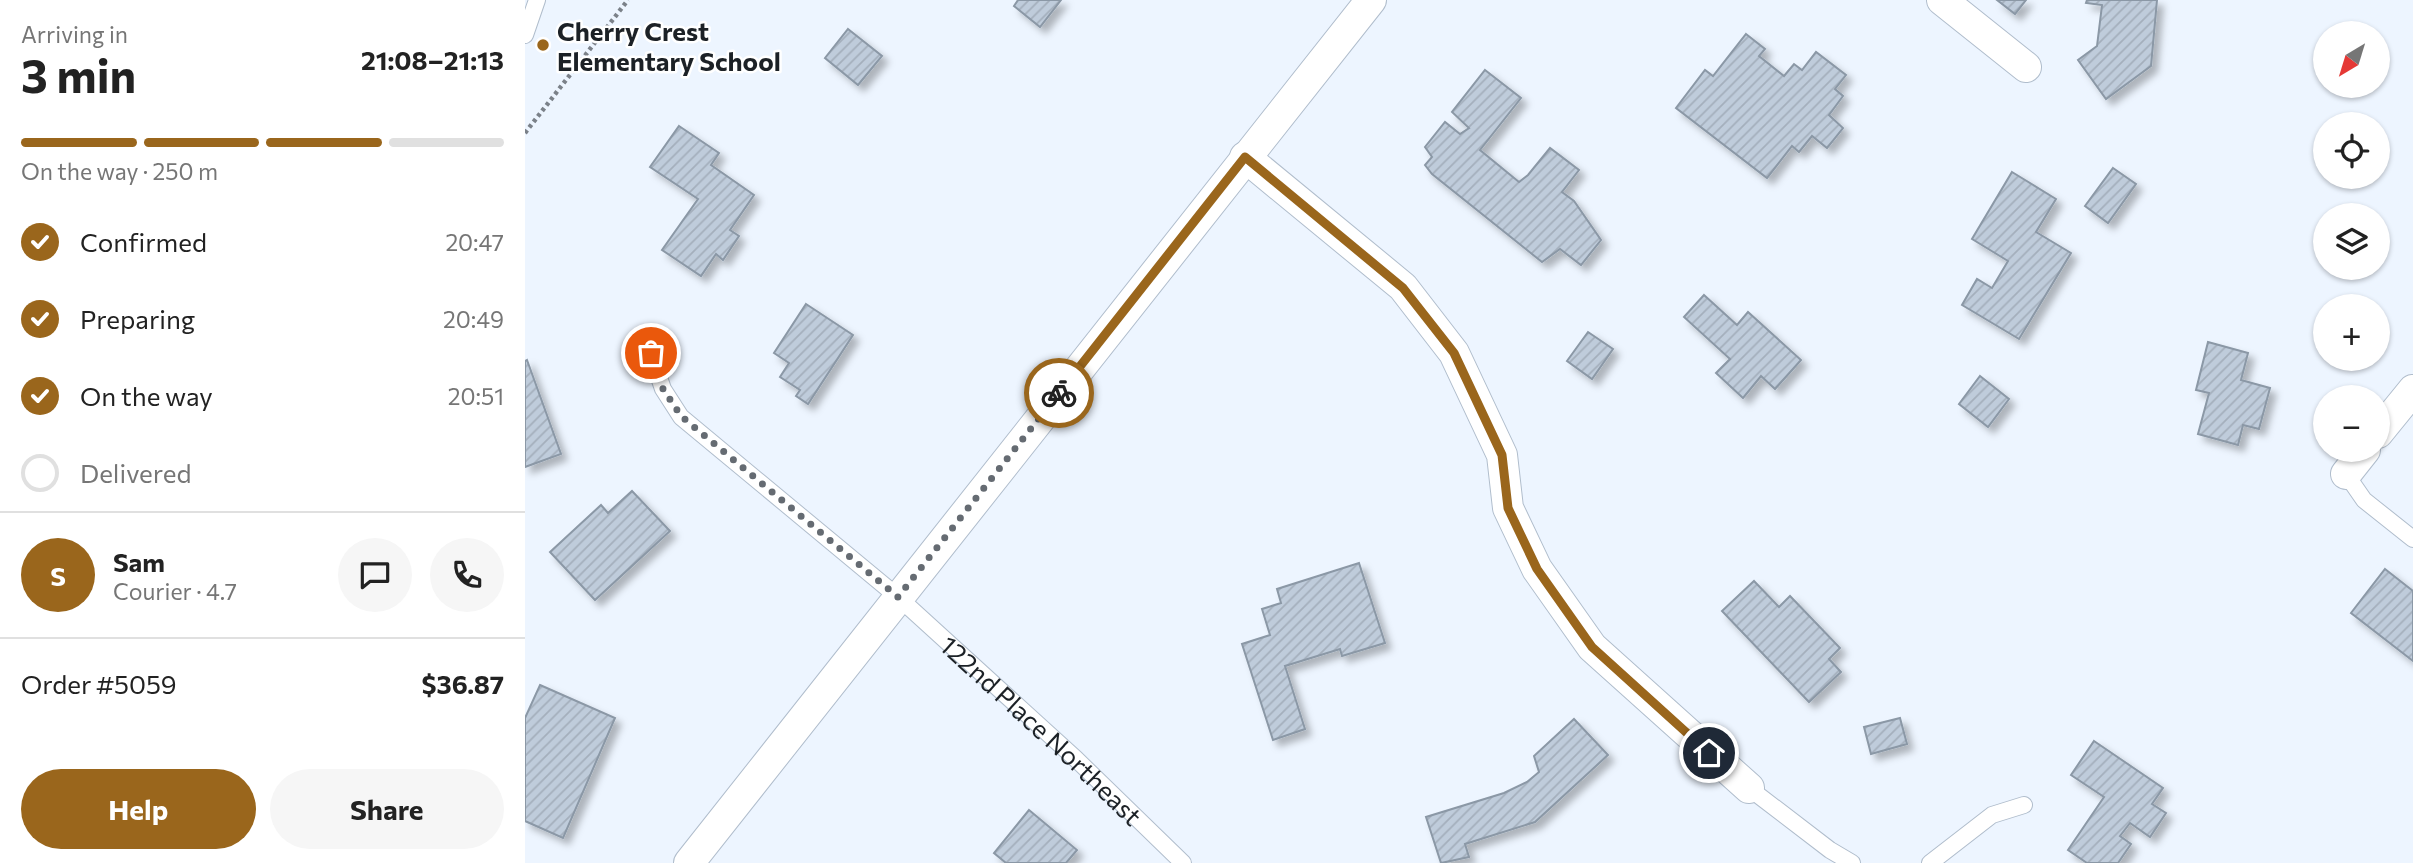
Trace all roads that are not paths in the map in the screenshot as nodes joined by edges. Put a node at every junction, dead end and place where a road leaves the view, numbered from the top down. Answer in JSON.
{"nodes":[{"id":1,"x":537,"y":0,"type":"edge"},
{"id":2,"x":1371,"y":0,"type":"edge"},
{"id":3,"x":1942,"y":0,"type":"edge"},
{"id":4,"x":525,"y":35,"type":"edge"},
{"id":5,"x":2026,"y":66,"type":"dead end"},
{"id":6,"x":1245,"y":157,"type":"junction"},
{"id":7,"x":644,"y":334,"type":"dead end"},
{"id":8,"x":2413,"y":390,"type":"edge"},
{"id":9,"x":2390,"y":418,"type":"edge"},
{"id":10,"x":2356,"y":462,"type":"edge"},
{"id":11,"x":2346,"y":474,"type":"joint"},
{"id":12,"x":2413,"y":539,"type":"edge"},
{"id":13,"x":898,"y":597,"type":"junction"},
{"id":14,"x":1749,"y":788,"type":"joint"},
{"id":15,"x":2024,"y":805,"type":"dead end"},
{"id":16,"x":689,"y":863,"type":"edge"},
{"id":17,"x":1182,"y":863,"type":"edge"},
{"id":18,"x":1852,"y":863,"type":"edge"},
{"id":19,"x":1930,"y":863,"type":"edge"}],
"edges":[{"from":1,"to":4,"type":"lane"},
{"from":2,"to":6,"type":"street"},
{"from":3,"to":5,"type":"street"},
{"from":6,"to":13,"type":"street"},
{"from":6,"to":14,"type":"street"},
{"from":7,"to":13,"type":"lane","name":"122nd Place Northeast"},
{"from":8,"to":9,"type":"street"},
{"from":10,"to":11,"type":"street"},
{"from":11,"to":12,"type":"lane"},
{"from":13,"to":16,"type":"street"},
{"from":13,"to":17,"type":"lane","name":"122nd Place Northeast"},
{"from":14,"to":18,"type":"lane"},
{"from":15,"to":19,"type":"lane"}]}
